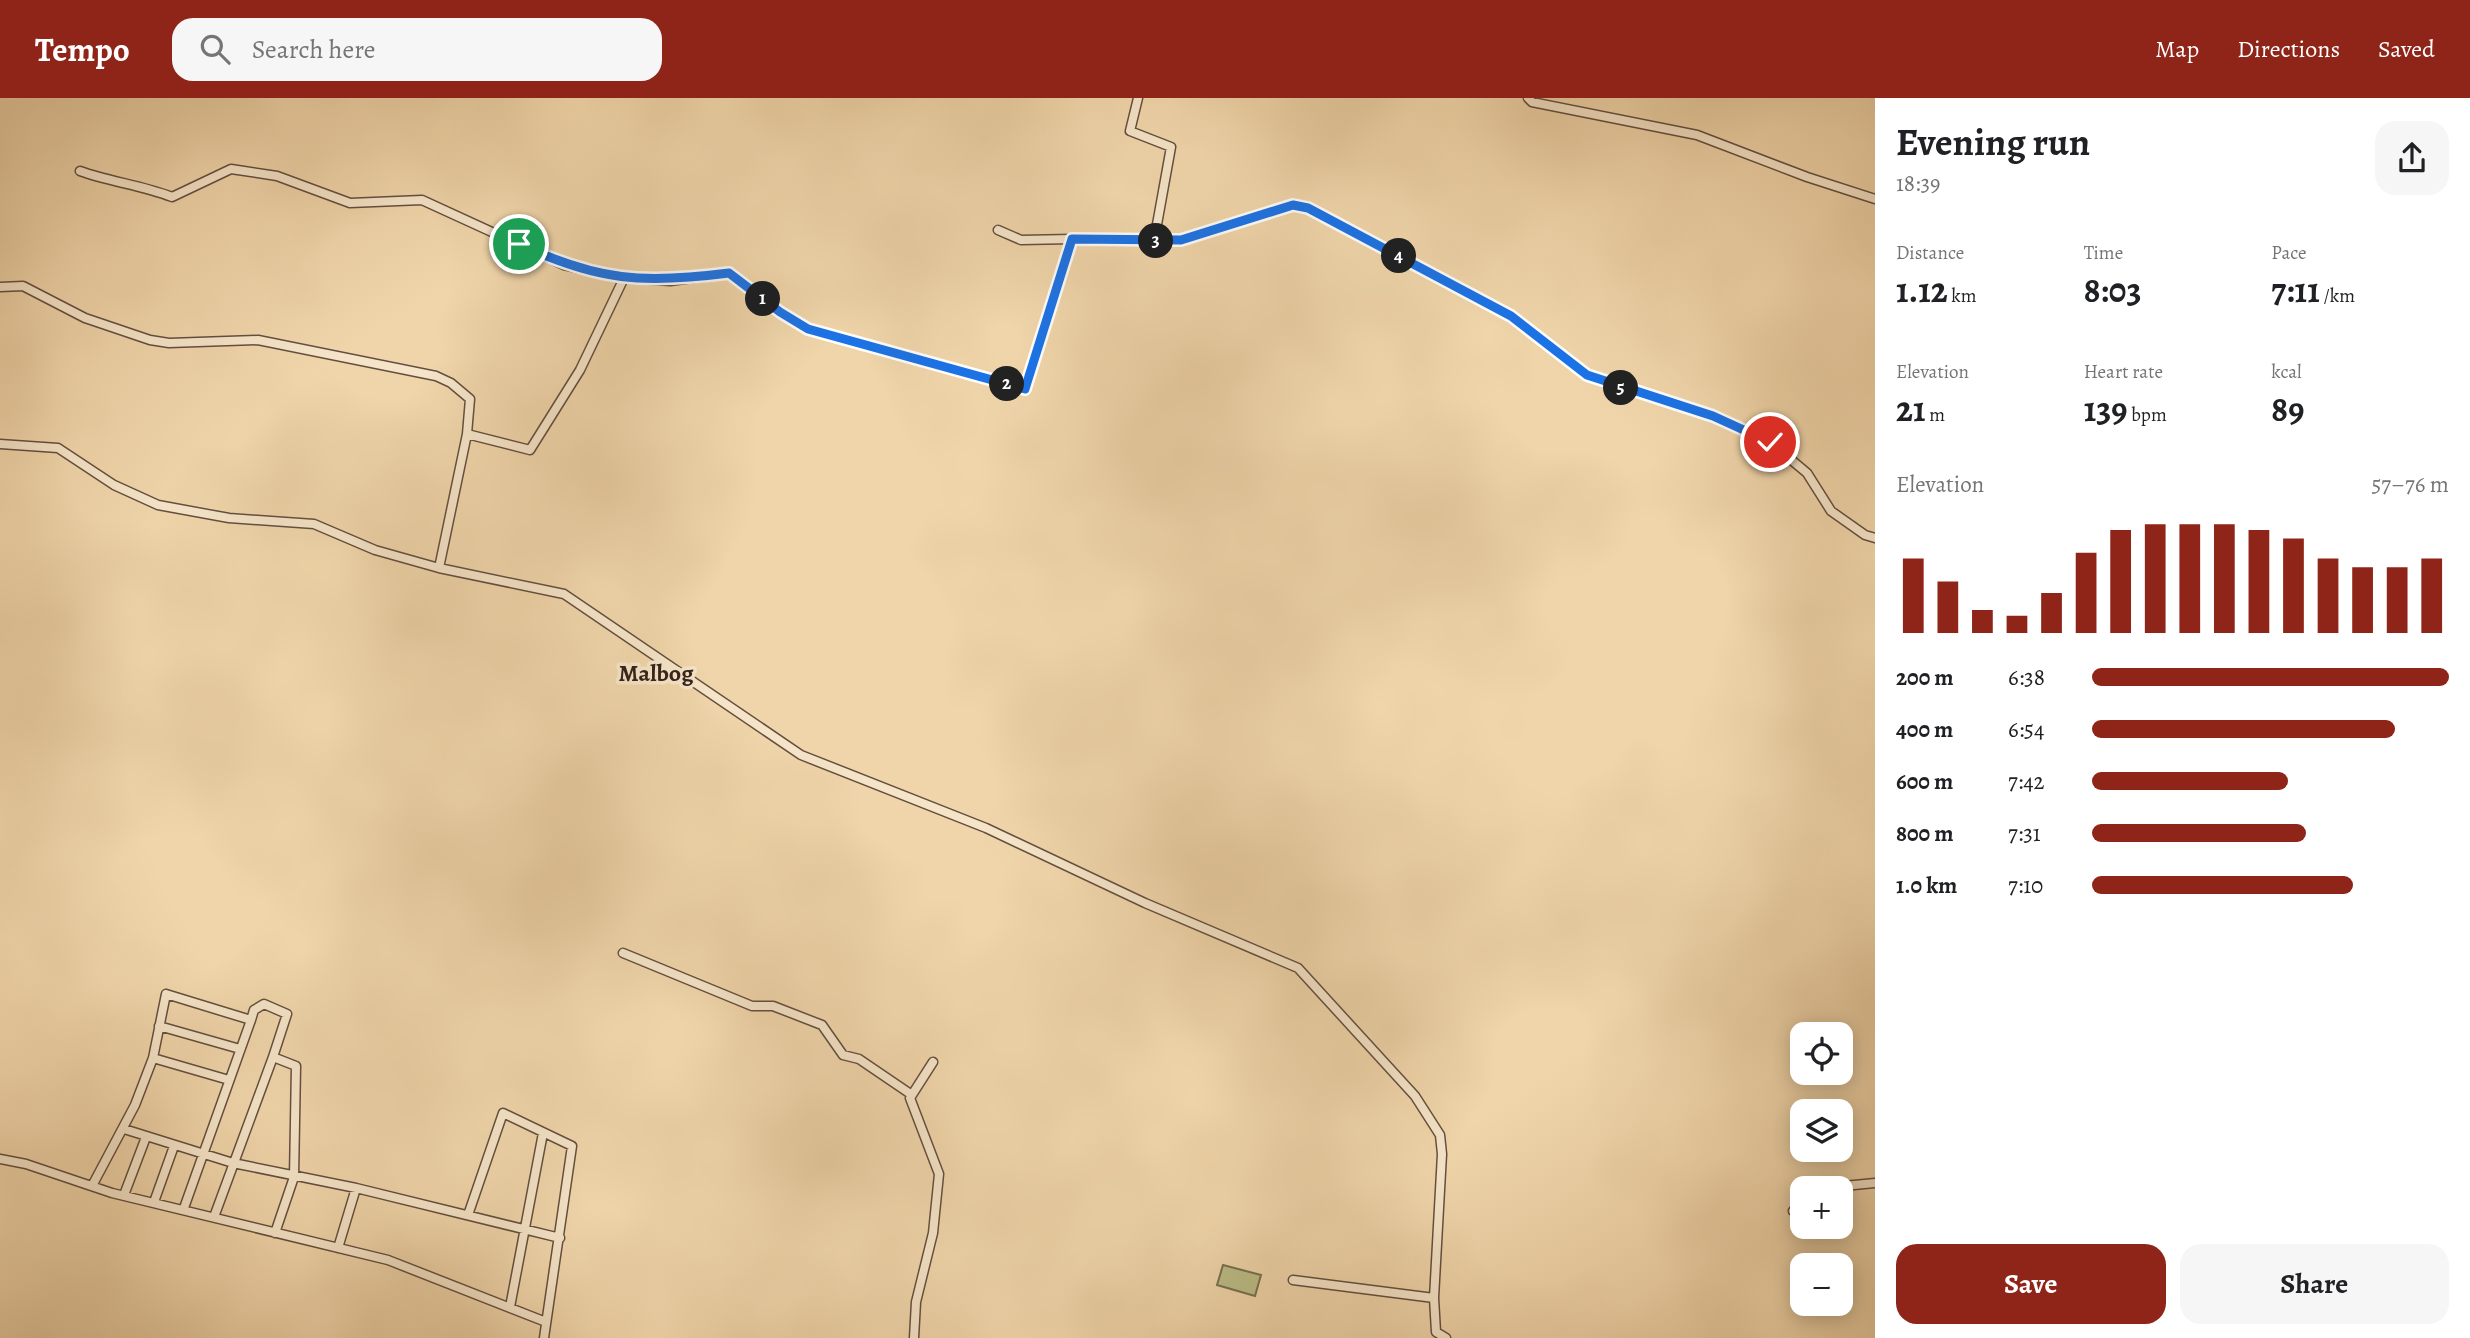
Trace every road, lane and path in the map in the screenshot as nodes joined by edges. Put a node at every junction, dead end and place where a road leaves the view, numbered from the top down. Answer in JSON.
{"nodes":[{"id":1,"x":1138,"y":98,"type":"edge"},
{"id":2,"x":1528,"y":98,"type":"edge"},
{"id":3,"x":80,"y":170,"type":"dead end"},
{"id":4,"x":1875,"y":199,"type":"edge"},
{"id":5,"x":998,"y":230,"type":"dead end"},
{"id":6,"x":1072,"y":239,"type":"junction"},
{"id":7,"x":1154,"y":241,"type":"junction"},
{"id":8,"x":624,"y":278,"type":"junction"},
{"id":9,"x":0,"y":288,"type":"edge"},
{"id":10,"x":467,"y":435,"type":"junction"},
{"id":11,"x":0,"y":444,"type":"edge"},
{"id":12,"x":1875,"y":538,"type":"edge"},
{"id":13,"x":439,"y":568,"type":"junction"},
{"id":14,"x":623,"y":953,"type":"dead end"},
{"id":15,"x":251,"y":1020,"type":"junction"},
{"id":16,"x":159,"y":1026,"type":"junction"},
{"id":17,"x":240,"y":1049,"type":"junction"},
{"id":18,"x":273,"y":1057,"type":"junction"},
{"id":19,"x":153,"y":1058,"type":"junction"},
{"id":20,"x":933,"y":1062,"type":"dead end"},
{"id":21,"x":229,"y":1080,"type":"junction"},
{"id":22,"x":912,"y":1095,"type":"junction"},
{"id":23,"x":124,"y":1129,"type":"junction"},
{"id":24,"x":543,"y":1133,"type":"junction"},
{"id":25,"x":146,"y":1137,"type":"junction"},
{"id":26,"x":174,"y":1146,"type":"junction"},
{"id":27,"x":201,"y":1155,"type":"junction"},
{"id":28,"x":0,"y":1159,"type":"edge"},
{"id":29,"x":233,"y":1164,"type":"junction"},
{"id":30,"x":295,"y":1177,"type":"junction"},
{"id":31,"x":1875,"y":1183,"type":"edge"},
{"id":32,"x":1853,"y":1185,"type":"edge"},
{"id":33,"x":92,"y":1186,"type":"junction"},
{"id":34,"x":356,"y":1188,"type":"junction"},
{"id":35,"x":124,"y":1195,"type":"junction"},
{"id":36,"x":154,"y":1202,"type":"junction"},
{"id":37,"x":184,"y":1208,"type":"junction"},
{"id":38,"x":468,"y":1215,"type":"junction"},
{"id":39,"x":214,"y":1217,"type":"junction"},
{"id":40,"x":526,"y":1230,"type":"junction"},
{"id":41,"x":275,"y":1234,"type":"junction"},
{"id":42,"x":560,"y":1238,"type":"junction"},
{"id":43,"x":338,"y":1248,"type":"junction"},
{"id":44,"x":1293,"y":1280,"type":"dead end"},
{"id":45,"x":1434,"y":1298,"type":"junction"},
{"id":46,"x":509,"y":1307,"type":"junction"},
{"id":47,"x":546,"y":1322,"type":"junction"},
{"id":48,"x":544,"y":1338,"type":"edge"},
{"id":49,"x":914,"y":1338,"type":"edge"},
{"id":50,"x":1446,"y":1338,"type":"edge"}],
"edges":[{"from":1,"to":7,"type":"street"},
{"from":2,"to":4,"type":"street"},
{"from":3,"to":8,"type":"street"},
{"from":5,"to":6,"type":"street"},
{"from":6,"to":7,"type":"street"},
{"from":6,"to":8,"type":"street"},
{"from":7,"to":12,"type":"street"},
{"from":8,"to":10,"type":"street"},
{"from":9,"to":10,"type":"street"},
{"from":10,"to":13,"type":"street"},
{"from":11,"to":13,"type":"street"},
{"from":13,"to":45,"type":"street"},
{"from":14,"to":22,"type":"street"},
{"from":15,"to":16,"type":"street"},
{"from":15,"to":17,"type":"street"},
{"from":15,"to":18,"type":"street"},
{"from":16,"to":17,"type":"street"},
{"from":16,"to":19,"type":"street"},
{"from":17,"to":21,"type":"street"},
{"from":18,"to":29,"type":"street"},
{"from":18,"to":30,"type":"street"},
{"from":19,"to":21,"type":"street"},
{"from":19,"to":23,"type":"street"},
{"from":20,"to":22,"type":"street"},
{"from":21,"to":27,"type":"street"},
{"from":22,"to":49,"type":"street"},
{"from":23,"to":25,"type":"street"},
{"from":23,"to":33,"type":"street"},
{"from":24,"to":38,"type":"street"},
{"from":24,"to":40,"type":"street"},
{"from":24,"to":42,"type":"street"},
{"from":25,"to":26,"type":"street"},
{"from":25,"to":35,"type":"street"},
{"from":26,"to":27,"type":"street"},
{"from":26,"to":36,"type":"street"},
{"from":27,"to":29,"type":"street"},
{"from":27,"to":37,"type":"street"},
{"from":28,"to":33,"type":"street"},
{"from":29,"to":30,"type":"street"},
{"from":29,"to":39,"type":"street"},
{"from":30,"to":34,"type":"street"},
{"from":30,"to":41,"type":"street"},
{"from":31,"to":32,"type":"street"},
{"from":33,"to":35,"type":"street"},
{"from":34,"to":38,"type":"street"},
{"from":34,"to":43,"type":"street"},
{"from":35,"to":36,"type":"street"},
{"from":36,"to":37,"type":"street"},
{"from":37,"to":39,"type":"street"},
{"from":38,"to":40,"type":"street"},
{"from":39,"to":41,"type":"street"},
{"from":40,"to":42,"type":"street"},
{"from":40,"to":46,"type":"street"},
{"from":41,"to":43,"type":"street"},
{"from":42,"to":47,"type":"street"},
{"from":43,"to":46,"type":"street"},
{"from":44,"to":45,"type":"street"},
{"from":45,"to":50,"type":"street"},
{"from":46,"to":47,"type":"street"},
{"from":47,"to":48,"type":"street"}]}
